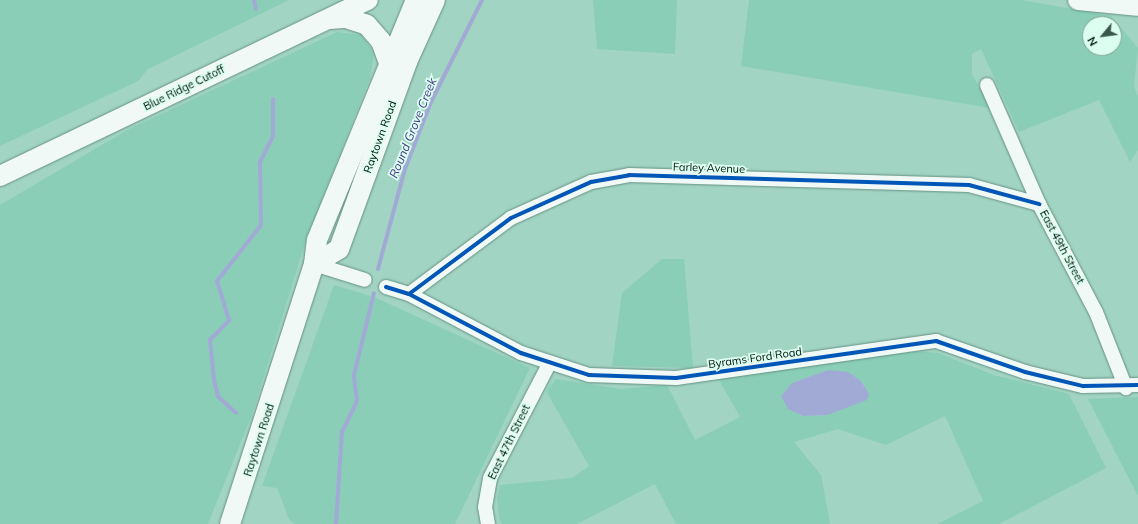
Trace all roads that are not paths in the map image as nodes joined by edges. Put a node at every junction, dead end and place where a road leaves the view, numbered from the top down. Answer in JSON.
{"nodes":[{"id":1,"x":368,"y":0,"type":"edge"},
{"id":2,"x":416,"y":0,"type":"edge"},
{"id":3,"x":435,"y":0,"type":"edge"},
{"id":4,"x":1078,"y":0,"type":"edge"},
{"id":5,"x":1138,"y":6,"type":"edge"},
{"id":6,"x":330,"y":19,"type":"junction"},
{"id":7,"x":389,"y":63,"type":"junction"},
{"id":8,"x":987,"y":85,"type":"dead end"},
{"id":9,"x":0,"y":176,"type":"edge"},
{"id":10,"x":1039,"y":204,"type":"junction"},
{"id":11,"x":314,"y":264,"type":"junction"},
{"id":12,"x":365,"y":280,"type":"dead end"},
{"id":13,"x":386,"y":287,"type":"dead end"},
{"id":14,"x":409,"y":294,"type":"junction"},
{"id":15,"x":549,"y":364,"type":"junction"},
{"id":16,"x":1132,"y":387,"type":"edge"},
{"id":17,"x":230,"y":524,"type":"edge"},
{"id":18,"x":488,"y":524,"type":"edge"}],
"edges":[{"from":1,"to":6,"type":"main road","name":"Blue Ridge Cutoff"},
{"from":2,"to":7,"type":"main road","name":"Raytown Road"},
{"from":3,"to":11,"type":"main road","name":"Raytown Road"},
{"from":4,"to":5,"type":"main road"},
{"from":6,"to":7,"type":"main road"},
{"from":6,"to":9,"type":"main road","name":"Blue Ridge Cutoff"},
{"from":7,"to":11,"type":"main road","name":"Raytown Road"},
{"from":8,"to":10,"type":"street","name":"East 49th Street"},
{"from":10,"to":14,"type":"street","name":"Farley Avenue"},
{"from":10,"to":16,"type":"street","name":"East 49th Street"},
{"from":11,"to":12,"type":"street"},
{"from":11,"to":17,"type":"main road","name":"Raytown Road"},
{"from":13,"to":14,"type":"street","name":"Byrams Ford Road"},
{"from":14,"to":15,"type":"street","name":"Byrams Ford Road"},
{"from":15,"to":16,"type":"street","name":"Byrams Ford Road"},
{"from":15,"to":18,"type":"street","name":"East 47th Street"}]}
